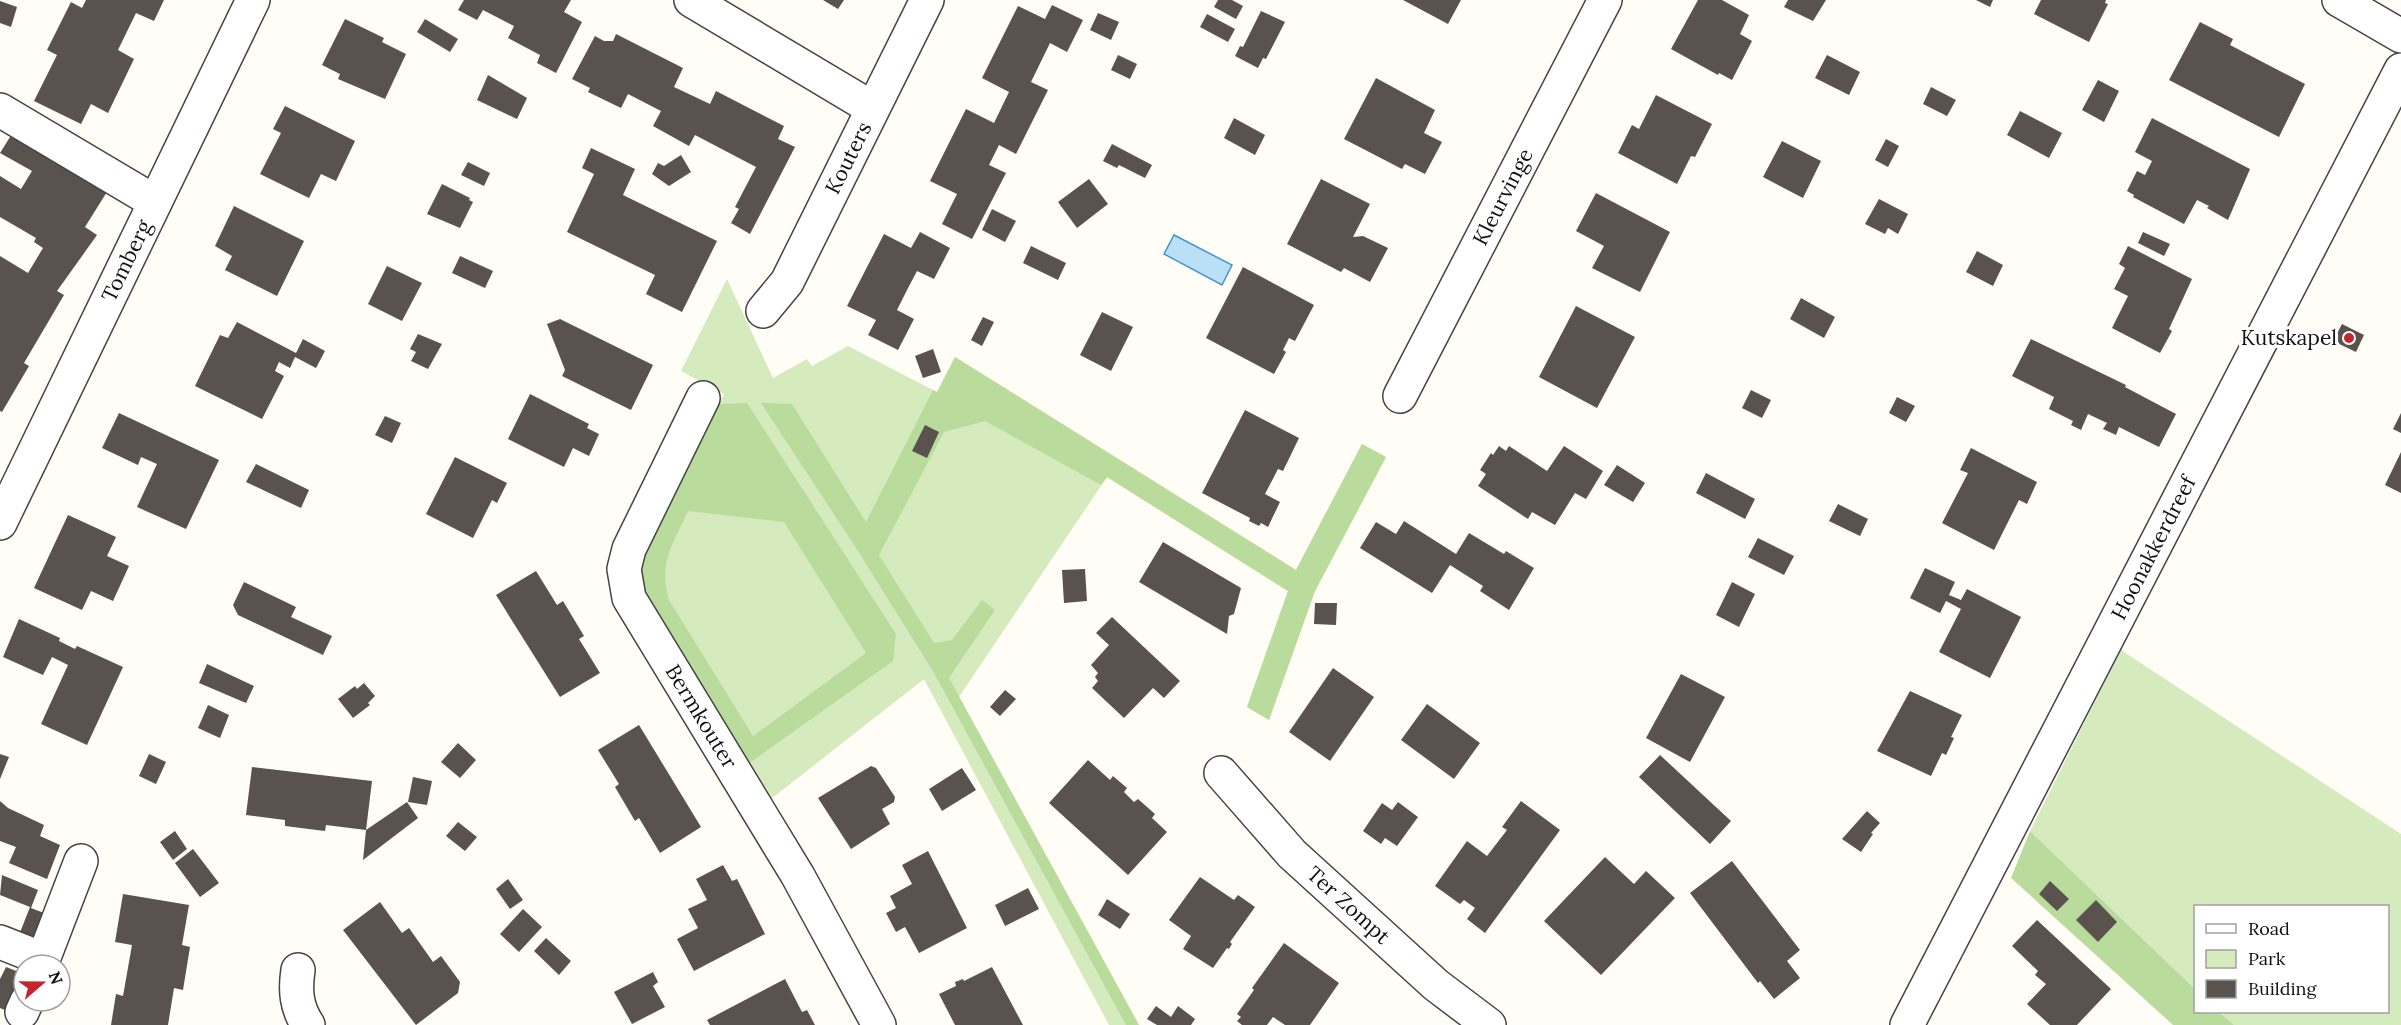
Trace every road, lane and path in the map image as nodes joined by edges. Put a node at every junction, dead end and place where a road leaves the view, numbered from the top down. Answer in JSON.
{"nodes":[{"id":1,"x":253,"y":0,"type":"edge"},
{"id":2,"x":691,"y":0,"type":"edge"},
{"id":3,"x":927,"y":0,"type":"edge"},
{"id":4,"x":1605,"y":0,"type":"edge"},
{"id":5,"x":2339,"y":0,"type":"edge"},
{"id":6,"x":2401,"y":36,"type":"edge"},
{"id":7,"x":2401,"y":70,"type":"edge"},
{"id":8,"x":872,"y":108,"type":"junction"},
{"id":9,"x":0,"y":110,"type":"edge"},
{"id":10,"x":155,"y":202,"type":"junction"},
{"id":11,"x":763,"y":311,"type":"dead end"},
{"id":12,"x":1400,"y":396,"type":"dead end"},
{"id":13,"x":703,"y":398,"type":"dead end"},
{"id":14,"x":0,"y":523,"type":"edge"},
{"id":15,"x":1221,"y":773,"type":"dead end"},
{"id":16,"x":81,"y":861,"type":"dead end"},
{"id":17,"x":0,"y":942,"type":"edge"},
{"id":18,"x":23,"y":953,"type":"edge"},
{"id":19,"x":45,"y":953,"type":"edge"},
{"id":20,"x":298,"y":970,"type":"dead end"},
{"id":21,"x":308,"y":1025,"type":"edge"},
{"id":22,"x":879,"y":1025,"type":"edge"},
{"id":23,"x":1489,"y":1025,"type":"edge"},
{"id":24,"x":1907,"y":1025,"type":"edge"}],
"edges":[{"from":1,"to":10,"type":"street","name":"Tomberg"},
{"from":2,"to":8,"type":"street"},
{"from":3,"to":8,"type":"street","name":"Kouters"},
{"from":4,"to":12,"type":"street","name":"Kleurvinge"},
{"from":5,"to":6,"type":"street"},
{"from":7,"to":24,"type":"street","name":"Hoonakkerdreef"},
{"from":8,"to":11,"type":"street","name":"Kouters"},
{"from":9,"to":10,"type":"street"},
{"from":10,"to":14,"type":"street","name":"Tomberg"},
{"from":13,"to":22,"type":"street","name":"Bermkouter"},
{"from":15,"to":23,"type":"street","name":"Ter Zompt"},
{"from":16,"to":19,"type":"street"},
{"from":17,"to":18,"type":"street"},
{"from":20,"to":21,"type":"street"}]}
